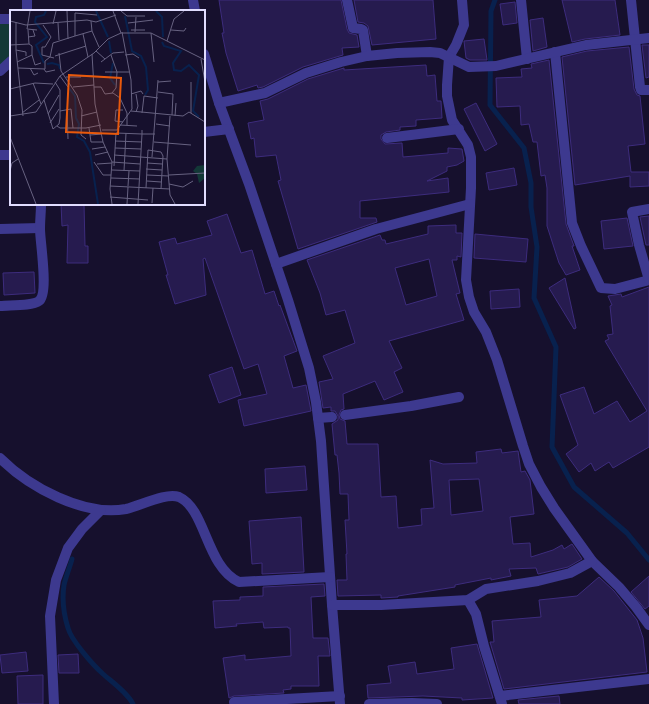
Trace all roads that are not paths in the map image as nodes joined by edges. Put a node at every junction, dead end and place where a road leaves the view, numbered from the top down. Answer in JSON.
{"nodes":[{"id":1,"x":28,"y":0,"type":"edge"},
{"id":2,"x":193,"y":0,"type":"edge"},
{"id":3,"x":347,"y":0,"type":"edge"},
{"id":4,"x":462,"y":0,"type":"edge"},
{"id":5,"x":521,"y":0,"type":"edge"},
{"id":6,"x":631,"y":0,"type":"edge"},
{"id":7,"x":27,"y":10,"type":"edge"},
{"id":8,"x":195,"y":10,"type":"edge"},
{"id":9,"x":649,"y":38,"type":"edge"},
{"id":10,"x":635,"y":40,"type":"junction"},
{"id":11,"x":555,"y":52,"type":"junction"},
{"id":12,"x":367,"y":56,"type":"junction"},
{"id":13,"x":205,"y":57,"type":"edge"},
{"id":14,"x":449,"y":57,"type":"junction"},
{"id":15,"x":527,"y":59,"type":"junction"},
{"id":16,"x":10,"y":62,"type":"edge"},
{"id":17,"x":0,"y":71,"type":"edge"},
{"id":18,"x":649,"y":90,"type":"edge"},
{"id":19,"x":219,"y":103,"type":"junction"},
{"id":20,"x":229,"y":129,"type":"junction"},
{"id":21,"x":459,"y":129,"type":"junction"},
{"id":22,"x":205,"y":132,"type":"edge"},
{"id":23,"x":387,"y":138,"type":"dead end"},
{"id":24,"x":470,"y":204,"type":"junction"},
{"id":25,"x":41,"y":205,"type":"edge"},
{"id":26,"x":649,"y":209,"type":"edge"},
{"id":27,"x":40,"y":228,"type":"junction"},
{"id":28,"x":0,"y":229,"type":"edge"},
{"id":29,"x":276,"y":264,"type":"junction"},
{"id":30,"x":649,"y":280,"type":"edge"},
{"id":31,"x":0,"y":306,"type":"edge"},
{"id":32,"x":459,"y":397,"type":"dead end"},
{"id":33,"x":345,"y":415,"type":"dead end"},
{"id":34,"x":332,"y":417,"type":"dead end"},
{"id":35,"x":318,"y":418,"type":"junction"},
{"id":36,"x":0,"y":458,"type":"edge"},
{"id":37,"x":101,"y":510,"type":"junction"},
{"id":38,"x":592,"y":560,"type":"junction"},
{"id":39,"x":330,"y":577,"type":"junction"},
{"id":40,"x":468,"y":600,"type":"junction"},
{"id":41,"x":332,"y":605,"type":"junction"},
{"id":42,"x":649,"y":625,"type":"edge"},
{"id":43,"x":649,"y":679,"type":"edge"},
{"id":44,"x":340,"y":700,"type":"edge"},
{"id":45,"x":501,"y":700,"type":"edge"},
{"id":46,"x":234,"y":702,"type":"dead end"},
{"id":47,"x":54,"y":704,"type":"edge"},
{"id":48,"x":369,"y":704,"type":"edge"},
{"id":49,"x":437,"y":704,"type":"edge"}],
"edges":[{"from":1,"to":7,"type":"street"},
{"from":2,"to":8,"type":"street"},
{"from":3,"to":12,"type":"street"},
{"from":4,"to":14,"type":"street"},
{"from":5,"to":15,"type":"street"},
{"from":6,"to":10,"type":"street"},
{"from":9,"to":10,"type":"street"},
{"from":10,"to":11,"type":"street"},
{"from":10,"to":18,"type":"street"},
{"from":11,"to":15,"type":"street"},
{"from":11,"to":30,"type":"street"},
{"from":12,"to":14,"type":"street"},
{"from":12,"to":19,"type":"street"},
{"from":13,"to":19,"type":"street"},
{"from":14,"to":15,"type":"street"},
{"from":14,"to":21,"type":"street"},
{"from":16,"to":17,"type":"street"},
{"from":19,"to":20,"type":"street"},
{"from":20,"to":22,"type":"street"},
{"from":20,"to":29,"type":"street"},
{"from":21,"to":23,"type":"street"},
{"from":21,"to":24,"type":"street"},
{"from":24,"to":29,"type":"street"},
{"from":24,"to":38,"type":"street"},
{"from":25,"to":27,"type":"street"},
{"from":26,"to":30,"type":"street"},
{"from":27,"to":28,"type":"street"},
{"from":27,"to":31,"type":"street"},
{"from":29,"to":35,"type":"street"},
{"from":32,"to":33,"type":"street"},
{"from":34,"to":35,"type":"street"},
{"from":35,"to":39,"type":"street"},
{"from":36,"to":37,"type":"street"},
{"from":37,"to":39,"type":"street"},
{"from":37,"to":47,"type":"street"},
{"from":38,"to":40,"type":"street"},
{"from":38,"to":42,"type":"street"},
{"from":39,"to":41,"type":"street"},
{"from":40,"to":41,"type":"street"},
{"from":40,"to":45,"type":"street"},
{"from":41,"to":44,"type":"street"},
{"from":43,"to":45,"type":"street"},
{"from":44,"to":46,"type":"street"},
{"from":48,"to":49,"type":"street"}]}
